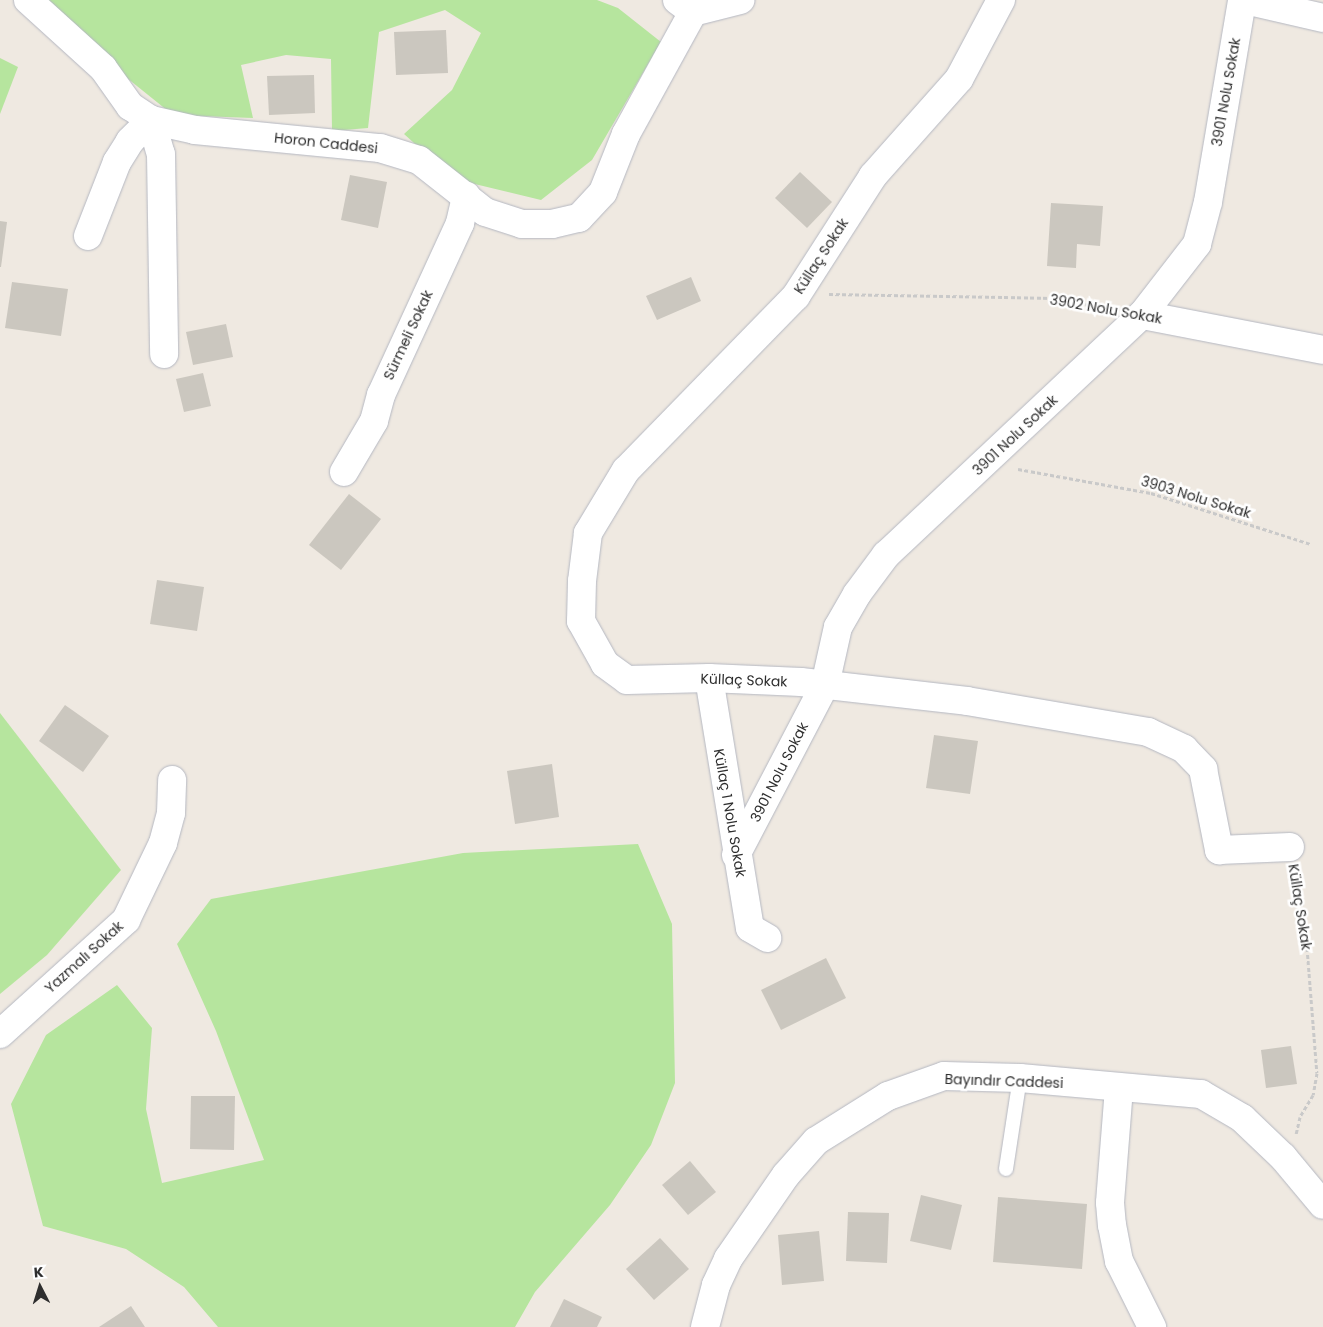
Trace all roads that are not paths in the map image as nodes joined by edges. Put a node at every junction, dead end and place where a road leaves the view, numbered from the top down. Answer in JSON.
{"nodes":[{"id":1,"x":28,"y":0,"type":"edge"},
{"id":2,"x":740,"y":0,"type":"edge"},
{"id":3,"x":1002,"y":0,"type":"edge"},
{"id":4,"x":1244,"y":0,"type":"edge"},
{"id":5,"x":689,"y":4,"type":"edge"},
{"id":6,"x":1323,"y":18,"type":"edge"},
{"id":7,"x":151,"y":120,"type":"junction"},
{"id":8,"x":466,"y":196,"type":"junction"},
{"id":9,"x":88,"y":236,"type":"dead end"},
{"id":10,"x":1142,"y":315,"type":"junction"},
{"id":11,"x":1323,"y":350,"type":"edge"},
{"id":12,"x":164,"y":354,"type":"dead end"},
{"id":13,"x":344,"y":472,"type":"dead end"},
{"id":14,"x":709,"y":678,"type":"junction"},
{"id":15,"x":824,"y":685,"type":"junction"},
{"id":16,"x":172,"y":780,"type":"dead end"},
{"id":17,"x":1290,"y":847,"type":"road end"},
{"id":18,"x":736,"y":855,"type":"junction"},
{"id":19,"x":767,"y":938,"type":"dead end"},
{"id":20,"x":0,"y":1034,"type":"edge"},
{"id":21,"x":1020,"y":1078,"type":"junction"},
{"id":22,"x":1119,"y":1088,"type":"junction"},
{"id":23,"x":1006,"y":1169,"type":"dead end"},
{"id":24,"x":1323,"y":1205,"type":"edge"},
{"id":25,"x":705,"y":1327,"type":"edge"},
{"id":26,"x":1152,"y":1327,"type":"edge"}],
"edges":[{"from":1,"to":7,"type":"street","name":"Horon Caddesi"},
{"from":2,"to":5,"type":"street","name":"Horon Caddesi"},
{"from":3,"to":14,"type":"street","name":"Küllaç Sokak"},
{"from":4,"to":6,"type":"street"},
{"from":4,"to":10,"type":"street","name":"3901 Nolu Sokak"},
{"from":5,"to":8,"type":"street","name":"Horon Caddesi"},
{"from":7,"to":8,"type":"street","name":"Horon Caddesi"},
{"from":7,"to":9,"type":"street"},
{"from":7,"to":12,"type":"street"},
{"from":8,"to":13,"type":"street","name":"Sürmeli Sokak"},
{"from":10,"to":11,"type":"street","name":"3902 Nolu Sokak"},
{"from":10,"to":15,"type":"street","name":"3901 Nolu Sokak"},
{"from":14,"to":15,"type":"street","name":"Küllaç Sokak"},
{"from":14,"to":18,"type":"street","name":"Küllaç 1 Nolu Sokak"},
{"from":15,"to":17,"type":"street","name":"Küllaç Sokak"},
{"from":15,"to":18,"type":"street","name":"3901 Nolu Sokak"},
{"from":16,"to":20,"type":"street","name":"Yazmalı Sokak"},
{"from":18,"to":19,"type":"street","name":"Küllaç 1 Nolu Sokak"},
{"from":21,"to":22,"type":"street","name":"Bayındır Caddesi"},
{"from":21,"to":23,"type":"lane"},
{"from":21,"to":25,"type":"street","name":"Bayındır Caddesi"},
{"from":22,"to":24,"type":"street","name":"Bayındır Caddesi"},
{"from":22,"to":26,"type":"street"}]}
